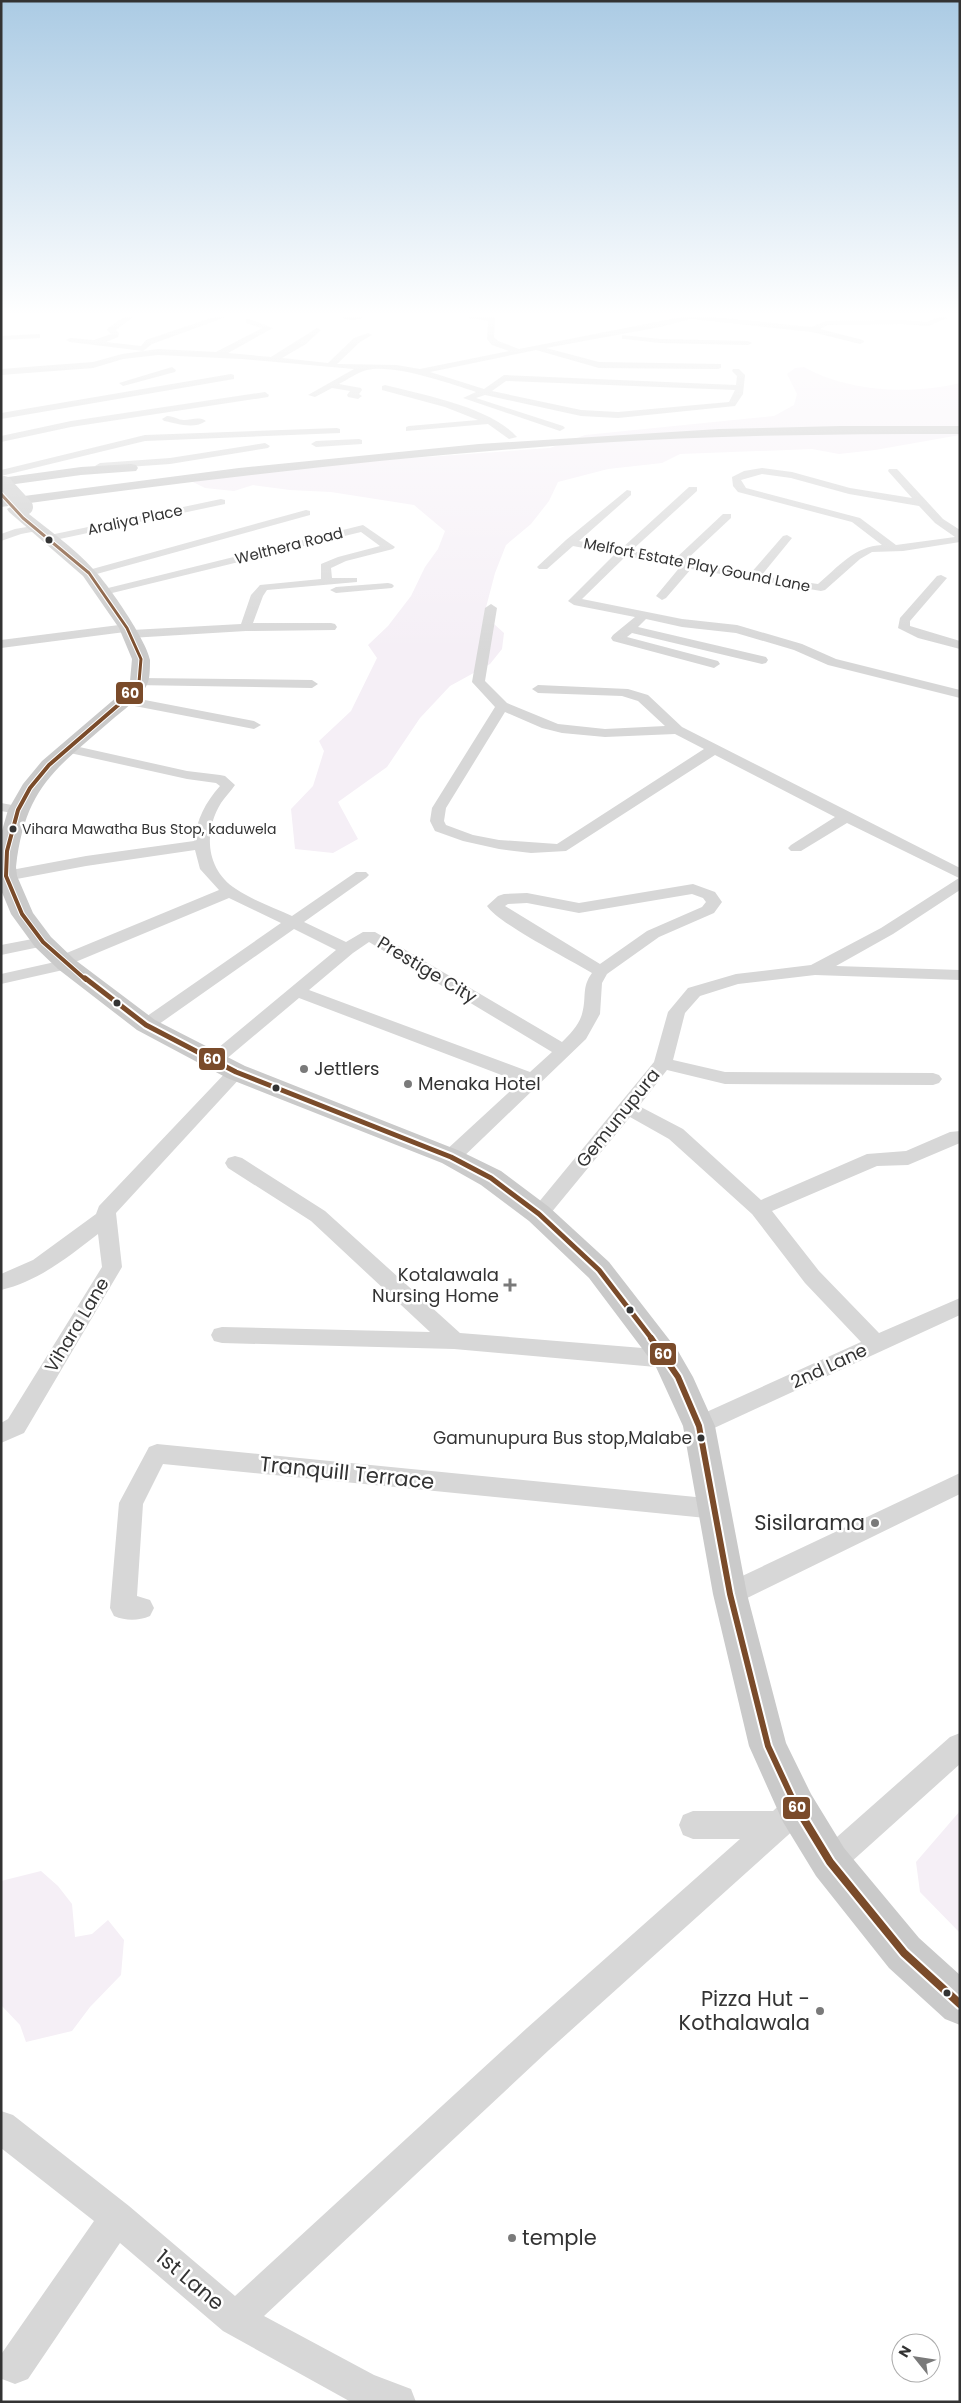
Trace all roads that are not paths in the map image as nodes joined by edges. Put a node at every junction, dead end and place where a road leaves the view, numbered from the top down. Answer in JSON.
{"nodes":[{"id":1,"x":47,"y":429,"type":"edge"},
{"id":2,"x":501,"y":429,"type":"edge"},
{"id":3,"x":746,"y":429,"type":"edge"},
{"id":4,"x":960,"y":430,"type":"edge"},
{"id":5,"x":512,"y":437,"type":"dead end"},
{"id":6,"x":1,"y":439,"type":"edge"},
{"id":7,"x":359,"y":442,"type":"dead end"},
{"id":8,"x":545,"y":442,"type":"junction"},
{"id":9,"x":329,"y":443,"type":"junction"},
{"id":10,"x":303,"y":444,"type":"dead end"},
{"id":11,"x":277,"y":445,"type":"dead end"},
{"id":12,"x":480,"y":448,"type":"junction"},
{"id":13,"x":390,"y":451,"type":"junction"},
{"id":14,"x":893,"y":471,"type":"dead end"},
{"id":15,"x":46,"y":476,"type":"junction"},
{"id":16,"x":2,"y":485,"type":"edge"},
{"id":17,"x":824,"y":485,"type":"junction"},
{"id":18,"x":693,"y":489,"type":"dead end"},
{"id":19,"x":627,"y":493,"type":"dead end"},
{"id":20,"x":221,"y":502,"type":"dead end"},
{"id":21,"x":922,"y":503,"type":"junction"},
{"id":22,"x":790,"y":505,"type":"junction"},
{"id":23,"x":62,"y":509,"type":"dead end"},
{"id":24,"x":306,"y":513,"type":"dead end"},
{"id":25,"x":727,"y":516,"type":"dead end"},
{"id":26,"x":28,"y":517,"type":"edge"},
{"id":27,"x":960,"y":537,"type":"edge"},
{"id":28,"x":1,"y":538,"type":"edge"},
{"id":29,"x":787,"y":538,"type":"dead end"},
{"id":30,"x":570,"y":542,"type":"junction"},
{"id":31,"x":893,"y":548,"type":"junction"},
{"id":32,"x":623,"y":552,"type":"junction"},
{"id":33,"x":683,"y":564,"type":"junction"},
{"id":34,"x":543,"y":567,"type":"dead end"},
{"id":35,"x":89,"y":573,"type":"junction"},
{"id":36,"x":753,"y":578,"type":"junction"},
{"id":37,"x":941,"y":578,"type":"dead end"},
{"id":38,"x":353,"y":580,"type":"dead end"},
{"id":39,"x":327,"y":582,"type":"junction"},
{"id":40,"x":388,"y":586,"type":"dead end"},
{"id":41,"x":104,"y":592,"type":"junction"},
{"id":42,"x":257,"y":594,"type":"junction"},
{"id":43,"x":662,"y":596,"type":"dead end"},
{"id":44,"x":492,"y":608,"type":"dead end"},
{"id":45,"x":642,"y":616,"type":"junction"},
{"id":46,"x":246,"y":627,"type":"junction"},
{"id":47,"x":331,"y":627,"type":"dead end"},
{"id":48,"x":630,"y":629,"type":"junction"},
{"id":49,"x":128,"y":631,"type":"junction"},
{"id":50,"x":17,"y":642,"type":"junction"},
{"id":51,"x":1,"y":644,"type":"edge"},
{"id":52,"x":960,"y":645,"type":"edge"},
{"id":53,"x":1,"y":653,"type":"edge"},
{"id":54,"x":762,"y":660,"type":"dead end"},
{"id":55,"x":714,"y":664,"type":"dead end"},
{"id":56,"x":139,"y":682,"type":"junction"},
{"id":57,"x":312,"y":684,"type":"dead end"},
{"id":58,"x":538,"y":689,"type":"dead end"},
{"id":59,"x":960,"y":694,"type":"edge"},
{"id":60,"x":124,"y":700,"type":"junction"},
{"id":61,"x":502,"y":706,"type":"junction"},
{"id":62,"x":254,"y":725,"type":"dead end"},
{"id":63,"x":677,"y":730,"type":"junction"},
{"id":64,"x":66,"y":748,"type":"junction"},
{"id":65,"x":713,"y":750,"type":"junction"},
{"id":66,"x":10,"y":809,"type":"edge"},
{"id":67,"x":850,"y":819,"type":"junction"},
{"id":68,"x":201,"y":846,"type":"junction"},
{"id":69,"x":796,"y":848,"type":"dead end"},
{"id":70,"x":4,"y":870,"type":"edge"},
{"id":71,"x":960,"y":874,"type":"edge"},
{"id":72,"x":361,"y":875,"type":"dead end"},
{"id":73,"x":960,"y":883,"type":"edge"},
{"id":74,"x":229,"y":892,"type":"junction"},
{"id":75,"x":294,"y":924,"type":"junction"},
{"id":76,"x":43,"y":942,"type":"junction"},
{"id":77,"x":347,"y":949,"type":"junction"},
{"id":78,"x":1,"y":950,"type":"edge"},
{"id":79,"x":64,"y":962,"type":"junction"},
{"id":80,"x":815,"y":970,"type":"junction"},
{"id":81,"x":602,"y":971,"type":"junction"},
{"id":82,"x":960,"y":975,"type":"edge"},
{"id":83,"x":1,"y":979,"type":"edge"},
{"id":84,"x":297,"y":991,"type":"junction"},
{"id":85,"x":146,"y":1025,"type":"junction"},
{"id":86,"x":564,"y":1051,"type":"junction"},
{"id":87,"x":212,"y":1062,"type":"junction"},
{"id":88,"x":663,"y":1063,"type":"junction"},
{"id":89,"x":236,"y":1072,"type":"junction"},
{"id":90,"x":933,"y":1079,"type":"dead end"},
{"id":91,"x":533,"y":1080,"type":"junction"},
{"id":92,"x":628,"y":1109,"type":"junction"},
{"id":93,"x":957,"y":1137,"type":"dead end"},
{"id":94,"x":451,"y":1157,"type":"junction"},
{"id":95,"x":235,"y":1163,"type":"dead end"},
{"id":96,"x":759,"y":1209,"type":"junction"},
{"id":97,"x":539,"y":1214,"type":"junction"},
{"id":98,"x":105,"y":1218,"type":"junction"},
{"id":99,"x":1,"y":1282,"type":"edge"},
{"id":100,"x":960,"y":1306,"type":"edge"},
{"id":101,"x":222,"y":1335,"type":"dead end"},
{"id":102,"x":454,"y":1341,"type":"junction"},
{"id":103,"x":876,"y":1344,"type":"junction"},
{"id":104,"x":667,"y":1360,"type":"junction"},
{"id":105,"x":699,"y":1426,"type":"junction"},
{"id":106,"x":1,"y":1434,"type":"edge"},
{"id":107,"x":960,"y":1483,"type":"edge"},
{"id":108,"x":716,"y":1509,"type":"junction"},
{"id":109,"x":730,"y":1594,"type":"junction"},
{"id":110,"x":142,"y":1608,"type":"dead end"},
{"id":111,"x":960,"y":1746,"type":"edge"},
{"id":112,"x":788,"y":1817,"type":"junction"},
{"id":113,"x":693,"y":1825,"type":"dead end"},
{"id":114,"x":830,"y":1862,"type":"junction"},
{"id":115,"x":960,"y":2004,"type":"edge"},
{"id":116,"x":1,"y":2126,"type":"edge"},
{"id":117,"x":116,"y":2218,"type":"junction"},
{"id":118,"x":235,"y":2319,"type":"junction"},
{"id":119,"x":15,"y":2366,"type":"dead end"},
{"id":120,"x":398,"y":2402,"type":"edge"}],
"edges":[{"from":1,"to":6,"type":"street"},
{"from":2,"to":5,"type":"street"},
{"from":3,"to":8,"type":"highway"},
{"from":4,"to":8,"type":"highway"},
{"from":7,"to":9,"type":"street"},
{"from":8,"to":12,"type":"highway"},
{"from":8,"to":13,"type":"highway"},
{"from":9,"to":10,"type":"street"},
{"from":9,"to":16,"type":"street"},
{"from":11,"to":15,"type":"street"},
{"from":12,"to":23,"type":"highway"},
{"from":12,"to":26,"type":"highway"},
{"from":13,"to":15,"type":"highway"},
{"from":13,"to":16,"type":"highway"},
{"from":14,"to":21,"type":"street"},
{"from":15,"to":16,"type":"highway"},
{"from":16,"to":26,"type":"main road"},
{"from":17,"to":21,"type":"street"},
{"from":17,"to":22,"type":"street"},
{"from":17,"to":22,"type":"street"},
{"from":18,"to":32,"type":"street"},
{"from":19,"to":30,"type":"street"},
{"from":20,"to":26,"type":"street","name":"Araliya Place"},
{"from":21,"to":27,"type":"street"},
{"from":22,"to":31,"type":"street"},
{"from":24,"to":35,"type":"street"},
{"from":25,"to":33,"type":"street"},
{"from":26,"to":28,"type":"street","name":"Araliya Place"},
{"from":26,"to":35,"type":"main road"},
{"from":27,"to":31,"type":"street","name":"Melfort Estate Play Gound Lane"},
{"from":29,"to":36,"type":"street"},
{"from":30,"to":32,"type":"street","name":"Melfort Estate Play Gound Lane"},
{"from":30,"to":34,"type":"street"},
{"from":31,"to":36,"type":"street","name":"Melfort Estate Play Gound Lane"},
{"from":32,"to":33,"type":"street","name":"Melfort Estate Play Gound Lane"},
{"from":32,"to":45,"type":"street"},
{"from":33,"to":36,"type":"street","name":"Melfort Estate Play Gound Lane"},
{"from":33,"to":43,"type":"street"},
{"from":35,"to":41,"type":"main road"},
{"from":37,"to":52,"type":"street"},
{"from":38,"to":39,"type":"street"},
{"from":39,"to":41,"type":"street","name":"Welthera Road"},
{"from":39,"to":42,"type":"street"},
{"from":40,"to":42,"type":"street"},
{"from":41,"to":49,"type":"main road"},
{"from":42,"to":46,"type":"street"},
{"from":44,"to":61,"type":"street"},
{"from":45,"to":48,"type":"street"},
{"from":45,"to":59,"type":"street"},
{"from":46,"to":47,"type":"street"},
{"from":46,"to":49,"type":"street"},
{"from":48,"to":54,"type":"street"},
{"from":48,"to":55,"type":"street"},
{"from":49,"to":50,"type":"street"},
{"from":49,"to":56,"type":"main road"},
{"from":50,"to":51,"type":"street"},
{"from":50,"to":53,"type":"street"},
{"from":56,"to":57,"type":"street"},
{"from":56,"to":60,"type":"main road"},
{"from":58,"to":63,"type":"street"},
{"from":60,"to":62,"type":"street"},
{"from":60,"to":64,"type":"main road"},
{"from":61,"to":63,"type":"street"},
{"from":61,"to":65,"type":"street"},
{"from":63,"to":65,"type":"street"},
{"from":64,"to":66,"type":"main road"},
{"from":64,"to":68,"type":"street"},
{"from":65,"to":67,"type":"street"},
{"from":66,"to":70,"type":"main road"},
{"from":67,"to":69,"type":"street"},
{"from":67,"to":71,"type":"street"},
{"from":68,"to":70,"type":"street"},
{"from":68,"to":74,"type":"street"},
{"from":70,"to":76,"type":"main road"},
{"from":72,"to":75,"type":"street"},
{"from":73,"to":80,"type":"street","name":"Gemunupura"},
{"from":74,"to":75,"type":"street"},
{"from":74,"to":79,"type":"street"},
{"from":75,"to":77,"type":"street"},
{"from":75,"to":85,"type":"street"},
{"from":76,"to":78,"type":"street"},
{"from":76,"to":79,"type":"main road"},
{"from":77,"to":84,"type":"street","name":"Prestige City"},
{"from":77,"to":86,"type":"street","name":"Prestige City"},
{"from":79,"to":83,"type":"street"},
{"from":79,"to":85,"type":"main road"},
{"from":80,"to":82,"type":"street","name":"Gemunupura"},
{"from":80,"to":88,"type":"street","name":"Gemunupura"},
{"from":81,"to":81,"type":"street"},
{"from":81,"to":86,"type":"street"},
{"from":84,"to":87,"type":"street","name":"Prestige City"},
{"from":84,"to":91,"type":"street"},
{"from":85,"to":87,"type":"main road"},
{"from":86,"to":91,"type":"street"},
{"from":87,"to":89,"type":"main road"},
{"from":88,"to":90,"type":"street"},
{"from":88,"to":92,"type":"street","name":"Gemunupura"},
{"from":89,"to":94,"type":"main road"},
{"from":89,"to":98,"type":"street"},
{"from":91,"to":94,"type":"street"},
{"from":92,"to":96,"type":"street"},
{"from":92,"to":97,"type":"street","name":"Gemunupura"},
{"from":93,"to":96,"type":"street"},
{"from":94,"to":97,"type":"main road"},
{"from":95,"to":102,"type":"street"},
{"from":96,"to":103,"type":"street"},
{"from":97,"to":104,"type":"main road"},
{"from":98,"to":99,"type":"street"},
{"from":98,"to":106,"type":"street","name":"Vihara Lane"},
{"from":100,"to":103,"type":"street","name":"2nd Lane"},
{"from":101,"to":102,"type":"street"},
{"from":102,"to":104,"type":"street"},
{"from":103,"to":105,"type":"street","name":"2nd Lane"},
{"from":104,"to":105,"type":"main road"},
{"from":105,"to":108,"type":"main road"},
{"from":107,"to":109,"type":"street"},
{"from":108,"to":109,"type":"main road"},
{"from":108,"to":110,"type":"street","name":"Tranquill Terrace"},
{"from":109,"to":112,"type":"main road"},
{"from":111,"to":114,"type":"street"},
{"from":112,"to":113,"type":"street"},
{"from":112,"to":114,"type":"main road"},
{"from":112,"to":118,"type":"street"},
{"from":114,"to":115,"type":"main road"},
{"from":116,"to":117,"type":"street","name":"1st Lane"},
{"from":117,"to":118,"type":"street","name":"1st Lane"},
{"from":117,"to":119,"type":"street"},
{"from":118,"to":120,"type":"street","name":"1st Lane"}]}
